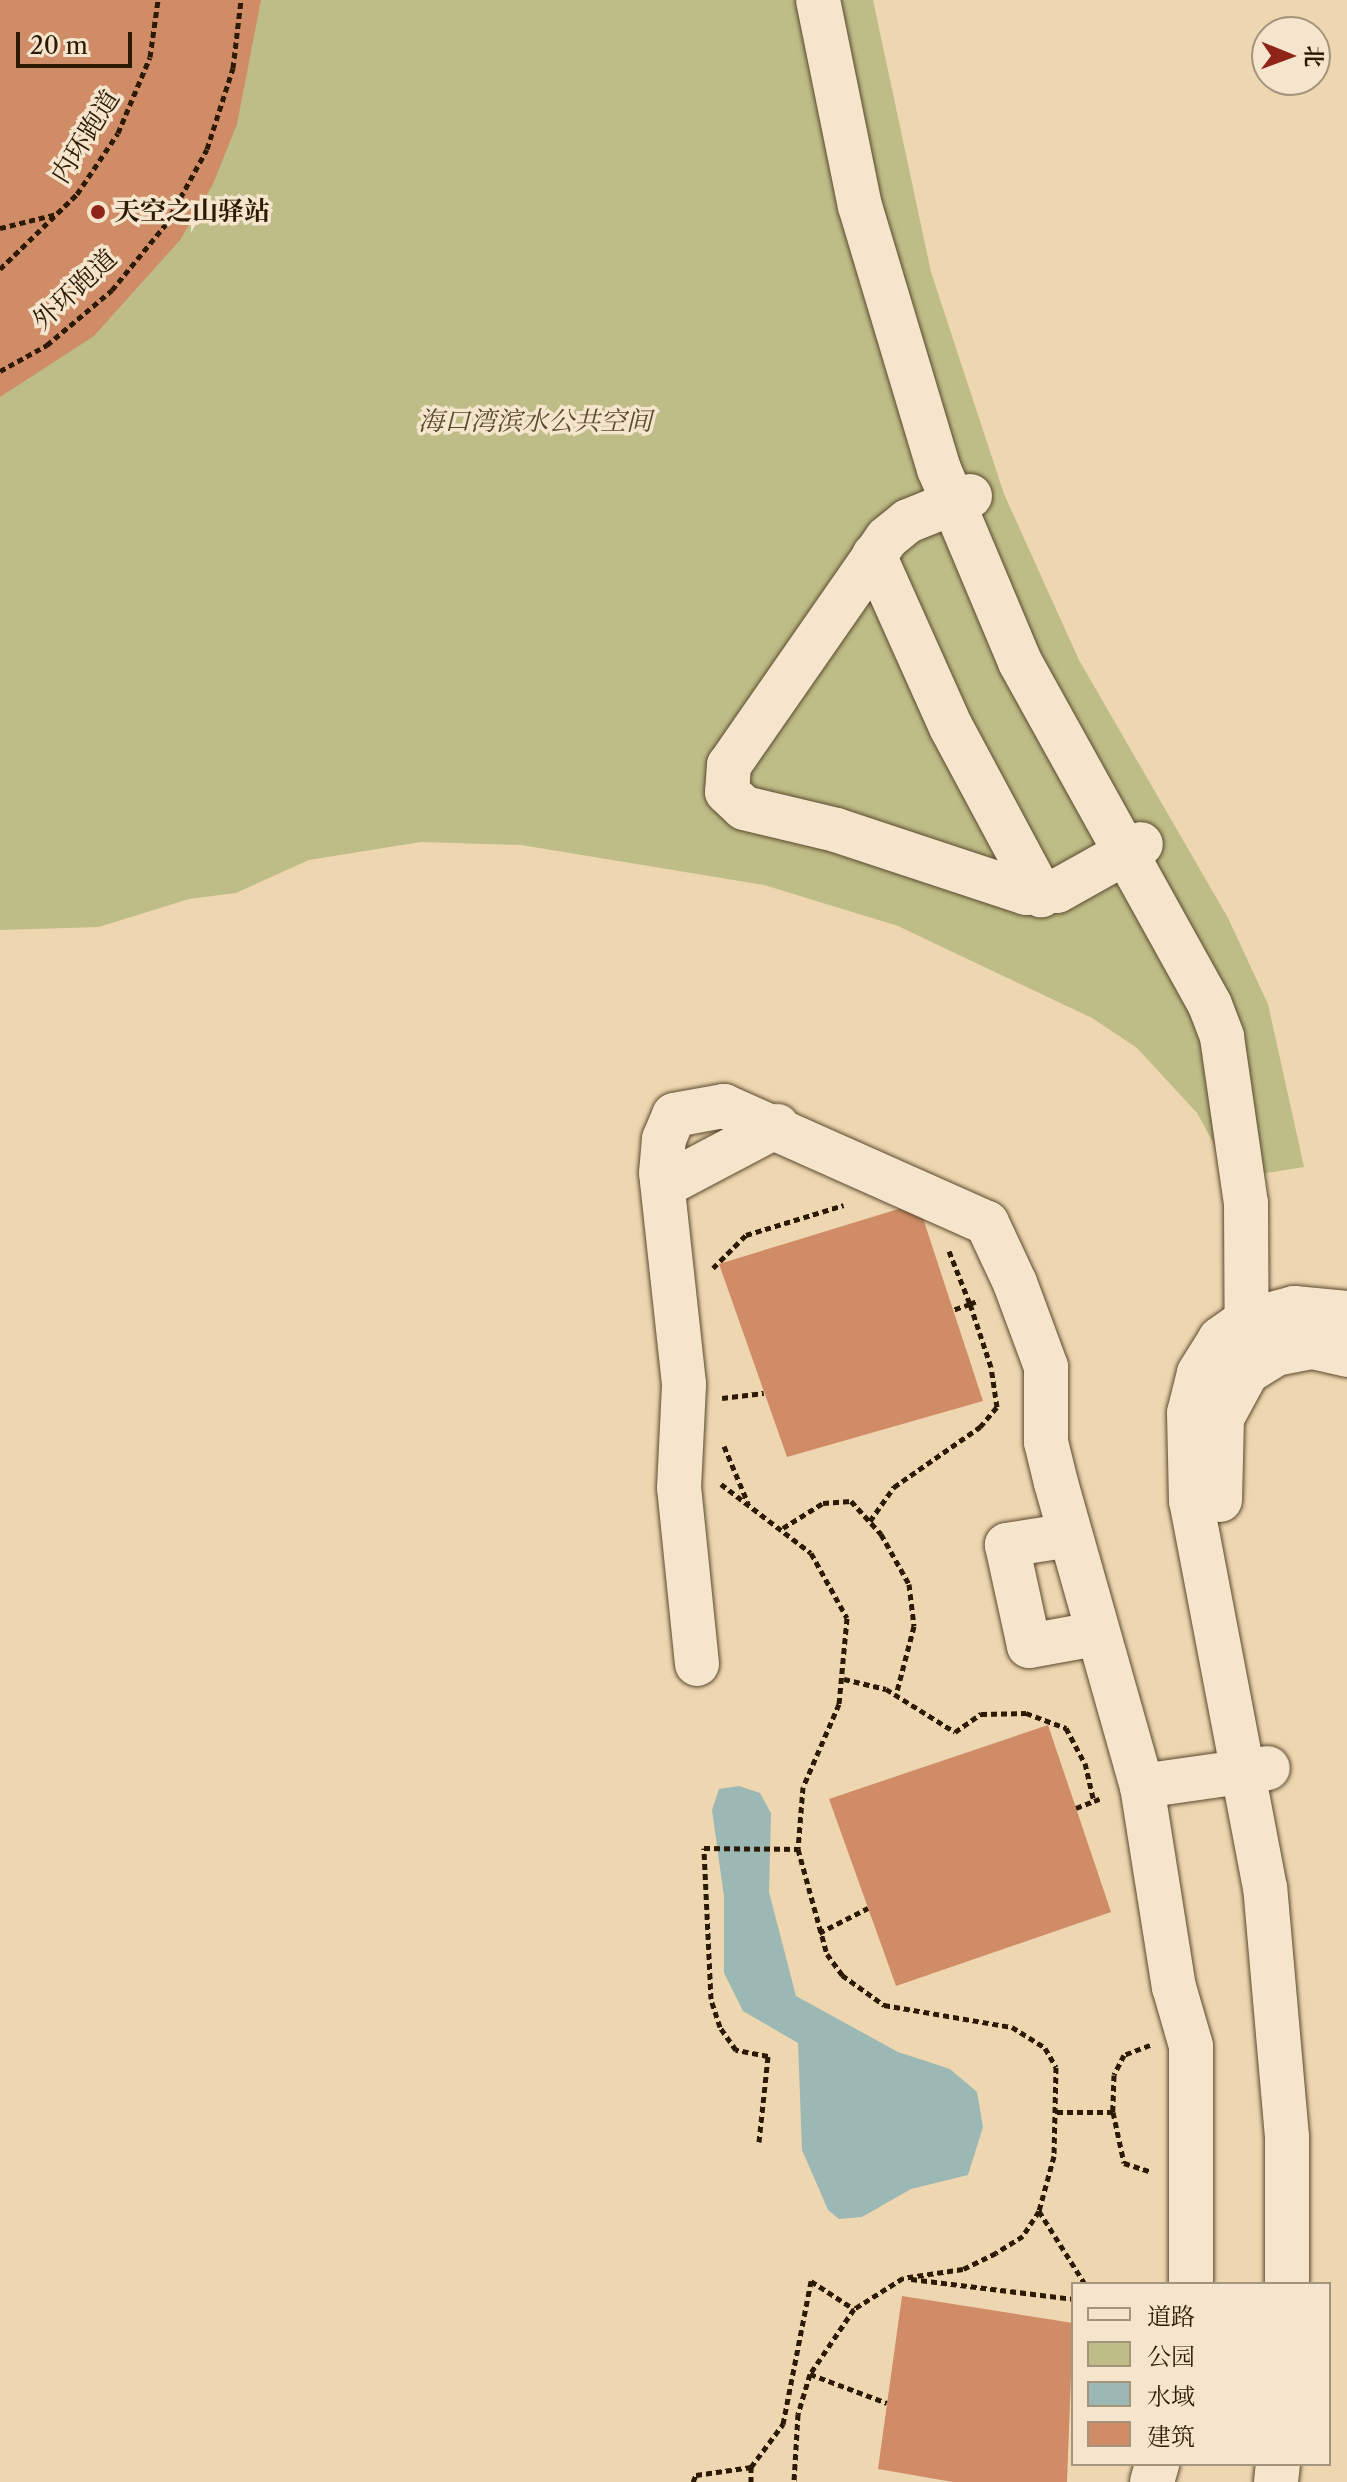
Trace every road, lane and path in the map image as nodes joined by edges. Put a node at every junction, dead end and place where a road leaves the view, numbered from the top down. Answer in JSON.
{"nodes":[{"id":1,"x":158,"y":0,"type":"edge"},
{"id":2,"x":241,"y":0,"type":"edge"},
{"id":3,"x":818,"y":0,"type":"edge"},
{"id":4,"x":837,"y":0,"type":"edge"},
{"id":5,"x":59,"y":213,"type":"junction"},
{"id":6,"x":0,"y":228,"type":"edge"},
{"id":7,"x":0,"y":269,"type":"edge"},
{"id":8,"x":0,"y":371,"type":"edge"},
{"id":9,"x":962,"y":499,"type":"junction"},
{"id":10,"x":874,"y":555,"type":"junction"},
{"id":11,"x":1132,"y":848,"type":"junction"},
{"id":12,"x":1041,"y":895,"type":"junction"},
{"id":13,"x":777,"y":1126,"type":"junction"},
{"id":14,"x":663,"y":1186,"type":"junction"},
{"id":15,"x":848,"y":1204,"type":"dead end"},
{"id":16,"x":946,"y":1241,"type":"dead end"},
{"id":17,"x":703,"y":1281,"type":"dead end"},
{"id":18,"x":1015,"y":1283,"type":"junction"},
{"id":19,"x":970,"y":1304,"type":"junction"},
{"id":20,"x":953,"y":1310,"type":"dead end"},
{"id":21,"x":1347,"y":1313,"type":"edge"},
{"id":22,"x":1261,"y":1339,"type":"junction"},
{"id":23,"x":1347,"y":1355,"type":"edge"},
{"id":24,"x":714,"y":1388,"type":"dead end"},
{"id":25,"x":764,"y":1393,"type":"dead end"},
{"id":26,"x":723,"y":1397,"type":"junction"},
{"id":27,"x":719,"y":1406,"type":"dead end"},
{"id":28,"x":701,"y":1446,"type":"junction"},
{"id":29,"x":748,"y":1504,"type":"junction"},
{"id":30,"x":870,"y":1521,"type":"junction"},
{"id":31,"x":783,"y":1528,"type":"junction"},
{"id":32,"x":1070,"y":1535,"type":"junction"},
{"id":33,"x":1095,"y":1634,"type":"junction"},
{"id":34,"x":697,"y":1664,"type":"dead end"},
{"id":35,"x":844,"y":1679,"type":"junction"},
{"id":36,"x":896,"y":1695,"type":"junction"},
{"id":37,"x":1257,"y":1770,"type":"junction"},
{"id":38,"x":1142,"y":1786,"type":"junction"},
{"id":39,"x":1094,"y":1801,"type":"junction"},
{"id":40,"x":1076,"y":1808,"type":"dead end"},
{"id":41,"x":798,"y":1849,"type":"junction"},
{"id":42,"x":868,"y":1908,"type":"dead end"},
{"id":43,"x":819,"y":1933,"type":"junction"},
{"id":44,"x":1191,"y":2046,"type":"junction"},
{"id":45,"x":1057,"y":2112,"type":"junction"},
{"id":46,"x":1113,"y":2112,"type":"junction"},
{"id":47,"x":759,"y":2142,"type":"dead end"},
{"id":48,"x":1192,"y":2173,"type":"junction"},
{"id":49,"x":1039,"y":2211,"type":"junction"},
{"id":50,"x":903,"y":2278,"type":"junction"},
{"id":51,"x":1084,"y":2282,"type":"edge"},
{"id":52,"x":1191,"y":2282,"type":"edge"},
{"id":53,"x":1287,"y":2282,"type":"edge"},
{"id":54,"x":1308,"y":2282,"type":"edge"},
{"id":55,"x":1071,"y":2299,"type":"edge"},
{"id":56,"x":854,"y":2309,"type":"junction"},
{"id":57,"x":810,"y":2374,"type":"junction"},
{"id":58,"x":887,"y":2403,"type":"dead end"},
{"id":59,"x":751,"y":2467,"type":"junction"},
{"id":60,"x":693,"y":2482,"type":"edge"},
{"id":61,"x":751,"y":2482,"type":"edge"},
{"id":62,"x":794,"y":2482,"type":"edge"}],
"edges":[{"from":1,"to":5,"type":"path","name":"内环跑道"},
{"from":2,"to":8,"type":"path","name":"外环跑道"},
{"from":3,"to":9,"type":"street"},
{"from":4,"to":9,"type":"street"},
{"from":5,"to":6,"type":"path"},
{"from":5,"to":7,"type":"path","name":"内环跑道"},
{"from":9,"to":10,"type":"street"},
{"from":9,"to":11,"type":"street"},
{"from":10,"to":12,"type":"street"},
{"from":10,"to":12,"type":"street"},
{"from":11,"to":12,"type":"street"},
{"from":11,"to":22,"type":"street"},
{"from":13,"to":14,"type":"street"},
{"from":13,"to":14,"type":"street"},
{"from":13,"to":18,"type":"street"},
{"from":14,"to":28,"type":"street"},
{"from":15,"to":17,"type":"path"},
{"from":16,"to":19,"type":"path"},
{"from":18,"to":19,"type":"path"},
{"from":18,"to":32,"type":"street"},
{"from":19,"to":20,"type":"path"},
{"from":19,"to":30,"type":"path"},
{"from":21,"to":22,"type":"street"},
{"from":22,"to":23,"type":"street"},
{"from":22,"to":37,"type":"street"},
{"from":24,"to":26,"type":"path"},
{"from":25,"to":26,"type":"path"},
{"from":26,"to":27,"type":"path"},
{"from":28,"to":29,"type":"path"},
{"from":28,"to":29,"type":"path"},
{"from":28,"to":34,"type":"street"},
{"from":29,"to":31,"type":"path"},
{"from":30,"to":31,"type":"path"},
{"from":30,"to":36,"type":"path"},
{"from":31,"to":35,"type":"path"},
{"from":32,"to":33,"type":"street"},
{"from":32,"to":33,"type":"street"},
{"from":33,"to":38,"type":"street"},
{"from":35,"to":36,"type":"path"},
{"from":35,"to":41,"type":"path"},
{"from":36,"to":39,"type":"path"},
{"from":37,"to":38,"type":"street"},
{"from":37,"to":53,"type":"street"},
{"from":37,"to":54,"type":"street"},
{"from":38,"to":39,"type":"path"},
{"from":38,"to":44,"type":"street"},
{"from":39,"to":40,"type":"path"},
{"from":41,"to":43,"type":"path"},
{"from":41,"to":47,"type":"path"},
{"from":42,"to":43,"type":"path"},
{"from":43,"to":45,"type":"path"},
{"from":44,"to":46,"type":"path"},
{"from":44,"to":48,"type":"street"},
{"from":45,"to":46,"type":"path"},
{"from":45,"to":49,"type":"path"},
{"from":46,"to":48,"type":"path"},
{"from":48,"to":52,"type":"street"},
{"from":49,"to":50,"type":"path"},
{"from":49,"to":51,"type":"path"},
{"from":50,"to":55,"type":"path"},
{"from":50,"to":56,"type":"path"},
{"from":56,"to":57,"type":"path"},
{"from":56,"to":59,"type":"path"},
{"from":57,"to":58,"type":"path"},
{"from":57,"to":62,"type":"path"},
{"from":59,"to":60,"type":"path"},
{"from":59,"to":61,"type":"path"}]}
